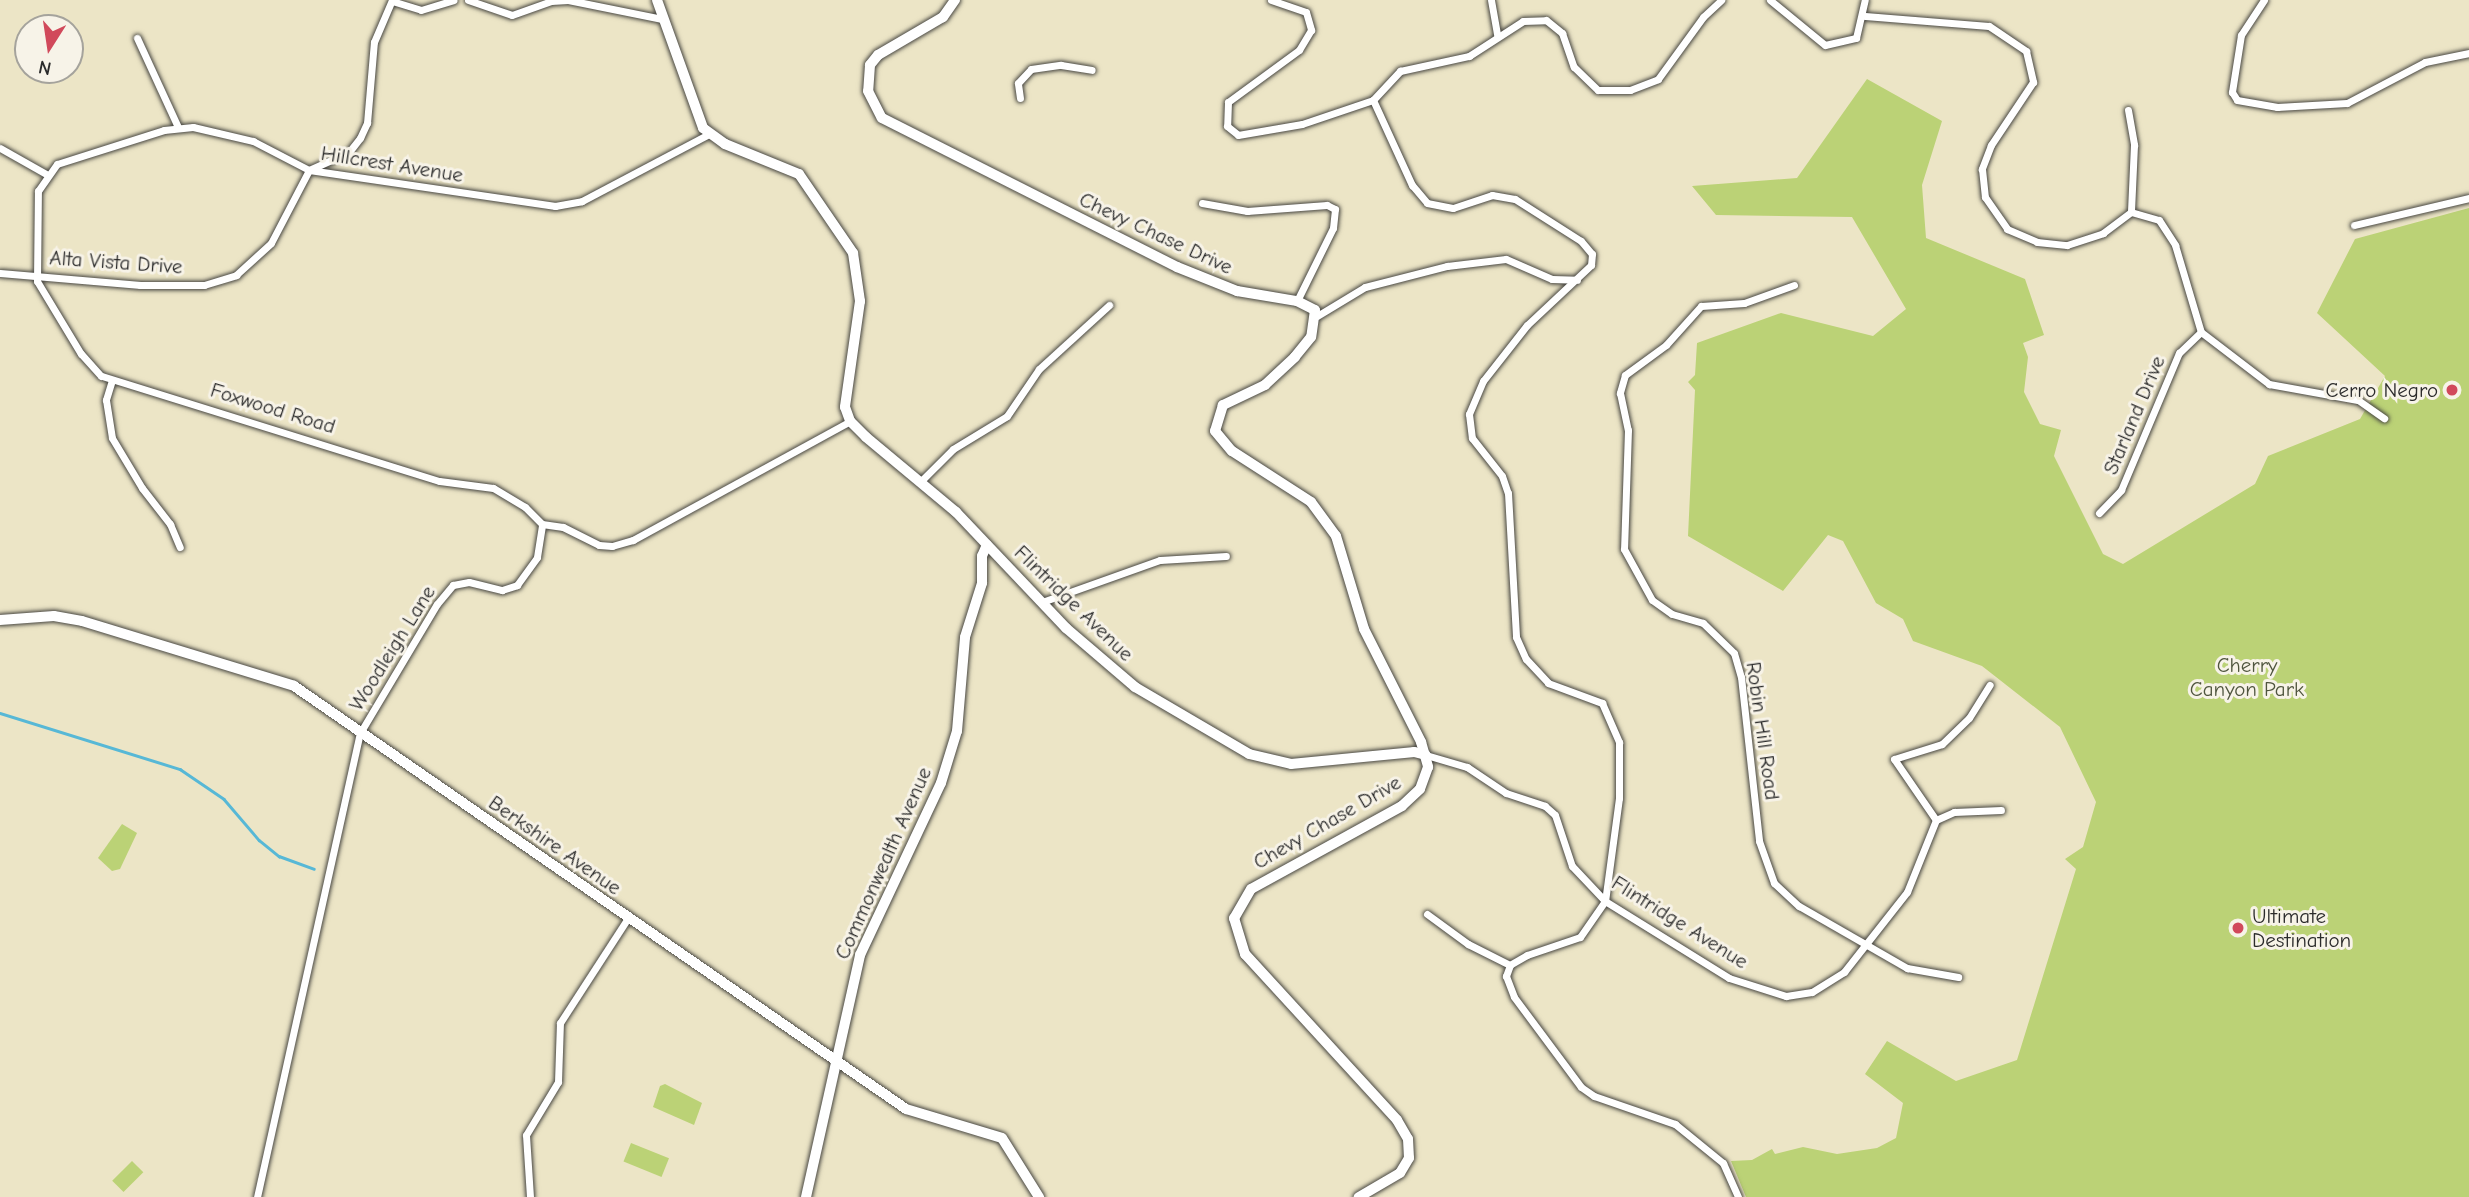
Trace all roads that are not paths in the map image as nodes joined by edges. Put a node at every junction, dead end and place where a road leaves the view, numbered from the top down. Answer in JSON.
{"nodes":[{"id":1,"x":392,"y":0,"type":"edge"},
{"id":2,"x":454,"y":0,"type":"edge"},
{"id":3,"x":468,"y":0,"type":"edge"},
{"id":4,"x":657,"y":0,"type":"edge"},
{"id":5,"x":955,"y":0,"type":"edge"},
{"id":6,"x":1271,"y":0,"type":"edge"},
{"id":7,"x":1491,"y":0,"type":"edge"},
{"id":8,"x":1721,"y":0,"type":"edge"},
{"id":9,"x":1770,"y":0,"type":"edge"},
{"id":10,"x":1865,"y":0,"type":"edge"},
{"id":11,"x":2264,"y":0,"type":"edge"},
{"id":12,"x":1865,"y":16,"type":"junction"},
{"id":13,"x":662,"y":19,"type":"junction"},
{"id":14,"x":1497,"y":34,"type":"junction"},
{"id":15,"x":137,"y":38,"type":"dead end"},
{"id":16,"x":2469,"y":53,"type":"edge"},
{"id":17,"x":1092,"y":70,"type":"dead end"},
{"id":18,"x":1020,"y":98,"type":"dead end"},
{"id":19,"x":1373,"y":100,"type":"junction"},
{"id":20,"x":2128,"y":110,"type":"dead end"},
{"id":21,"x":178,"y":127,"type":"junction"},
{"id":22,"x":709,"y":134,"type":"junction"},
{"id":23,"x":0,"y":148,"type":"edge"},
{"id":24,"x":309,"y":170,"type":"junction"},
{"id":25,"x":46,"y":174,"type":"junction"},
{"id":26,"x":2469,"y":198,"type":"edge"},
{"id":27,"x":1202,"y":203,"type":"dead end"},
{"id":28,"x":2132,"y":212,"type":"junction"},
{"id":29,"x":2354,"y":225,"type":"dead end"},
{"id":30,"x":0,"y":273,"type":"edge"},
{"id":31,"x":36,"y":273,"type":"junction"},
{"id":32,"x":1578,"y":280,"type":"junction"},
{"id":33,"x":1794,"y":285,"type":"dead end"},
{"id":34,"x":1297,"y":301,"type":"junction"},
{"id":35,"x":1109,"y":305,"type":"dead end"},
{"id":36,"x":1317,"y":316,"type":"junction"},
{"id":37,"x":2201,"y":332,"type":"junction"},
{"id":38,"x":112,"y":380,"type":"junction"},
{"id":39,"x":2384,"y":418,"type":"dead end"},
{"id":40,"x":850,"y":421,"type":"junction"},
{"id":41,"x":921,"y":481,"type":"junction"},
{"id":42,"x":2099,"y":513,"type":"dead end"},
{"id":43,"x":542,"y":524,"type":"junction"},
{"id":44,"x":987,"y":545,"type":"junction"},
{"id":45,"x":180,"y":547,"type":"dead end"},
{"id":46,"x":1226,"y":556,"type":"dead end"},
{"id":47,"x":1042,"y":602,"type":"junction"},
{"id":48,"x":0,"y":621,"type":"edge"},
{"id":49,"x":1990,"y":685,"type":"dead end"},
{"id":50,"x":360,"y":733,"type":"junction"},
{"id":51,"x":1426,"y":755,"type":"junction"},
{"id":52,"x":2001,"y":810,"type":"dead end"},
{"id":53,"x":1936,"y":820,"type":"junction"},
{"id":54,"x":1605,"y":901,"type":"junction"},
{"id":55,"x":1427,"y":914,"type":"dead end"},
{"id":56,"x":628,"y":918,"type":"junction"},
{"id":57,"x":1867,"y":944,"type":"junction"},
{"id":58,"x":1510,"y":965,"type":"junction"},
{"id":59,"x":1958,"y":978,"type":"dead end"},
{"id":60,"x":836,"y":1062,"type":"junction"},
{"id":61,"x":257,"y":1197,"type":"edge"},
{"id":62,"x":530,"y":1197,"type":"edge"},
{"id":63,"x":806,"y":1197,"type":"edge"},
{"id":64,"x":1039,"y":1197,"type":"edge"},
{"id":65,"x":1359,"y":1197,"type":"edge"},
{"id":66,"x":1738,"y":1197,"type":"edge"}],
"edges":[{"from":1,"to":2,"type":"street"},
{"from":1,"to":24,"type":"street"},
{"from":3,"to":13,"type":"street"},
{"from":4,"to":13,"type":"street"},
{"from":5,"to":34,"type":"street","name":"Chevy Chase Drive"},
{"from":6,"to":19,"type":"street"},
{"from":7,"to":14,"type":"street"},
{"from":8,"to":14,"type":"street"},
{"from":9,"to":12,"type":"street"},
{"from":10,"to":12,"type":"street"},
{"from":11,"to":16,"type":"street"},
{"from":12,"to":28,"type":"street"},
{"from":13,"to":22,"type":"street"},
{"from":14,"to":19,"type":"street"},
{"from":15,"to":21,"type":"street"},
{"from":17,"to":18,"type":"street"},
{"from":19,"to":32,"type":"street"},
{"from":20,"to":28,"type":"street"},
{"from":21,"to":24,"type":"street","name":"Hillcrest Avenue"},
{"from":21,"to":25,"type":"street","name":"Hillcrest Avenue"},
{"from":22,"to":24,"type":"street","name":"Hillcrest Avenue"},
{"from":22,"to":40,"type":"street"},
{"from":23,"to":25,"type":"street"},
{"from":24,"to":31,"type":"street","name":"Alta Vista Drive"},
{"from":25,"to":31,"type":"street"},
{"from":26,"to":29,"type":"street"},
{"from":27,"to":34,"type":"street"},
{"from":28,"to":37,"type":"street"},
{"from":30,"to":31,"type":"street","name":"Alta Vista Drive"},
{"from":31,"to":38,"type":"street","name":"Foxwood Road"},
{"from":32,"to":36,"type":"street"},
{"from":32,"to":54,"type":"street"},
{"from":33,"to":57,"type":"street","name":"Robin Hill Road"},
{"from":34,"to":36,"type":"street","name":"Chevy Chase Drive"},
{"from":35,"to":41,"type":"street"},
{"from":36,"to":51,"type":"street"},
{"from":37,"to":39,"type":"street"},
{"from":37,"to":42,"type":"street","name":"Starland Drive"},
{"from":38,"to":43,"type":"street","name":"Foxwood Road"},
{"from":38,"to":45,"type":"street"},
{"from":40,"to":41,"type":"street","name":"Flintridge Avenue"},
{"from":40,"to":43,"type":"street"},
{"from":41,"to":44,"type":"street","name":"Flintridge Avenue"},
{"from":43,"to":50,"type":"street","name":"Woodleigh Lane"},
{"from":44,"to":47,"type":"street","name":"Flintridge Avenue"},
{"from":44,"to":60,"type":"street","name":"Commonwealth Avenue"},
{"from":46,"to":47,"type":"street"},
{"from":47,"to":51,"type":"street","name":"Flintridge Avenue"},
{"from":48,"to":50,"type":"street","name":"Berkshire Avenue"},
{"from":49,"to":53,"type":"street"},
{"from":50,"to":56,"type":"street","name":"Berkshire Avenue"},
{"from":50,"to":61,"type":"street","name":"Woodleigh Lane"},
{"from":51,"to":54,"type":"street","name":"Flintridge Avenue"},
{"from":51,"to":65,"type":"street","name":"Chevy Chase Drive"},
{"from":52,"to":53,"type":"street"},
{"from":53,"to":57,"type":"street","name":"Flintridge Avenue"},
{"from":54,"to":57,"type":"street","name":"Flintridge Avenue"},
{"from":54,"to":58,"type":"street"},
{"from":55,"to":58,"type":"street"},
{"from":56,"to":60,"type":"street","name":"Berkshire Avenue"},
{"from":56,"to":62,"type":"street"},
{"from":57,"to":59,"type":"street","name":"Robin Hill Road"},
{"from":58,"to":66,"type":"street"},
{"from":60,"to":63,"type":"street","name":"Commonwealth Avenue"},
{"from":60,"to":64,"type":"street","name":"Berkshire Avenue"}]}
